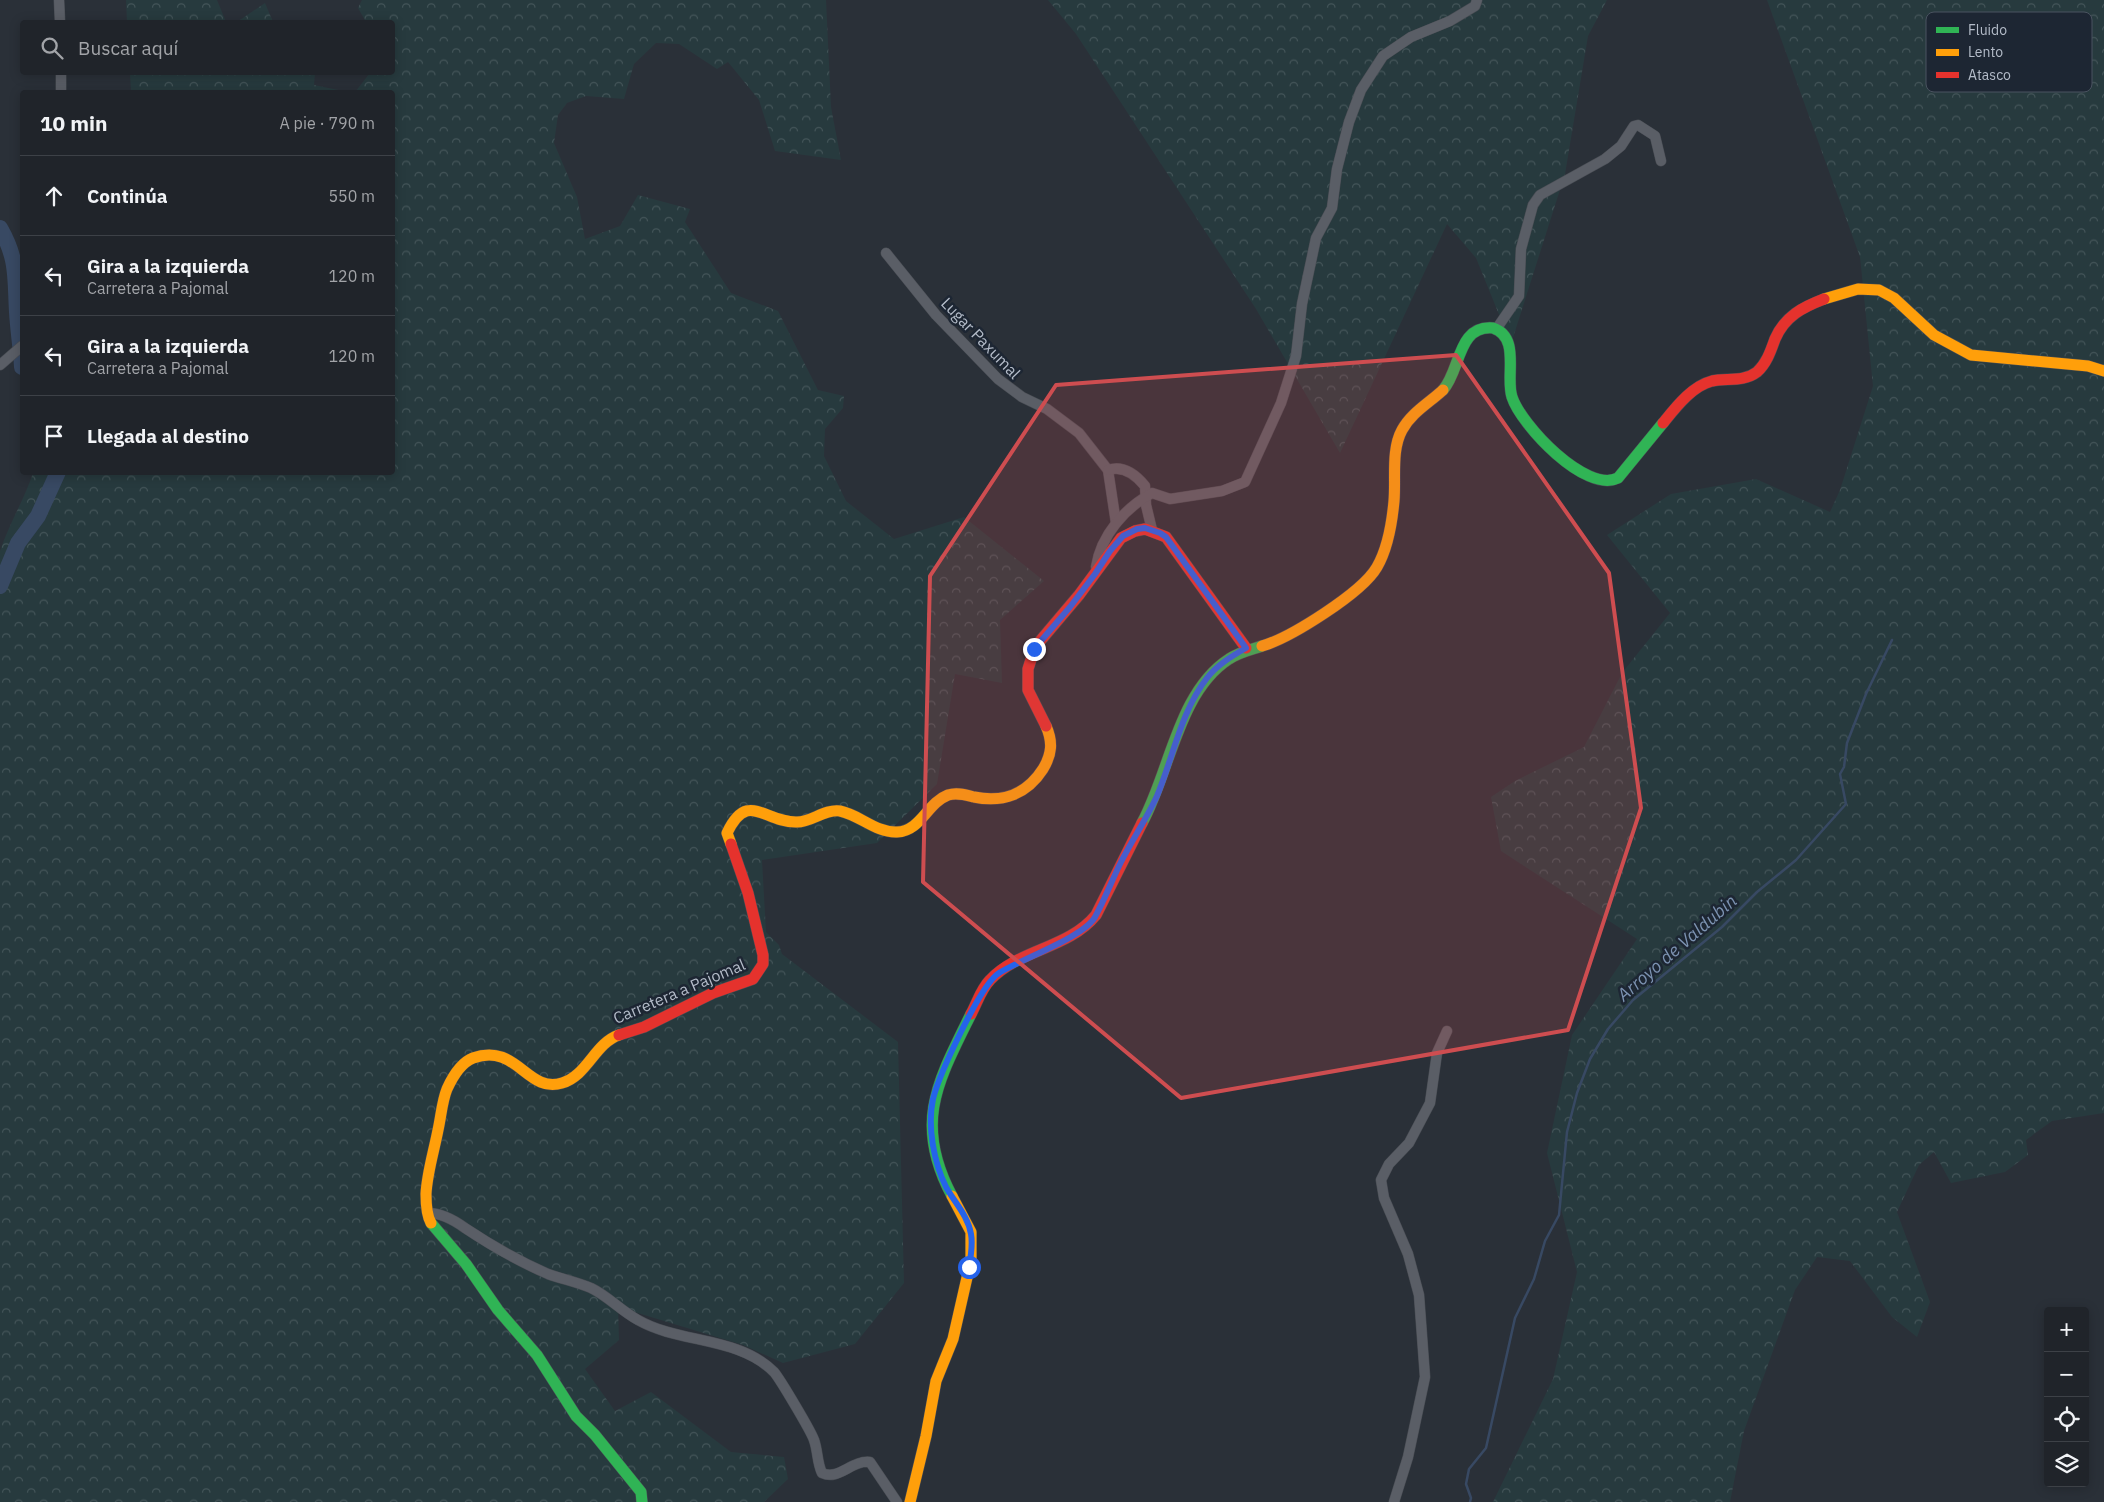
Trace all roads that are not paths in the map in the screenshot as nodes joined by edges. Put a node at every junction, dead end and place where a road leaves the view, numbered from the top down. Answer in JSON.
{"nodes":[{"id":1,"x":60,"y":0,"type":"edge"},
{"id":2,"x":1477,"y":0,"type":"edge"},
{"id":3,"x":60,"y":20,"type":"edge"},
{"id":4,"x":61,"y":75,"type":"edge"},
{"id":5,"x":61,"y":90,"type":"edge"},
{"id":6,"x":1661,"y":161,"type":"dead end"},
{"id":7,"x":886,"y":253,"type":"dead end"},
{"id":8,"x":1497,"y":328,"type":"junction"},
{"id":9,"x":20,"y":348,"type":"edge"},
{"id":10,"x":1,"y":365,"type":"edge"},
{"id":11,"x":2104,"y":371,"type":"edge"},
{"id":12,"x":1108,"y":470,"type":"junction"},
{"id":13,"x":1145,"y":497,"type":"junction"},
{"id":14,"x":1116,"y":523,"type":"junction"},
{"id":15,"x":1152,"y":530,"type":"junction"},
{"id":16,"x":1095,"y":574,"type":"junction"},
{"id":17,"x":1246,"y":648,"type":"junction"},
{"id":18,"x":1447,"y":1031,"type":"dead end"},
{"id":19,"x":428,"y":1213,"type":"junction"},
{"id":20,"x":642,"y":1502,"type":"edge"},
{"id":21,"x":897,"y":1502,"type":"edge"},
{"id":22,"x":910,"y":1502,"type":"edge"},
{"id":23,"x":1394,"y":1502,"type":"edge"}],
"edges":[{"from":1,"to":3,"type":"street"},
{"from":2,"to":13,"type":"street"},
{"from":4,"to":5,"type":"street"},
{"from":6,"to":8,"type":"street"},
{"from":7,"to":12,"type":"street","name":"Lugar Paxumal"},
{"from":8,"to":11,"type":"street"},
{"from":8,"to":17,"type":"street"},
{"from":9,"to":10,"type":"street"},
{"from":12,"to":13,"type":"street"},
{"from":12,"to":14,"type":"street"},
{"from":13,"to":14,"type":"street"},
{"from":13,"to":15,"type":"street"},
{"from":14,"to":16,"type":"street"},
{"from":15,"to":16,"type":"street","name":"Carretera a Pajomal"},
{"from":15,"to":17,"type":"street"},
{"from":16,"to":19,"type":"street","name":"Carretera a Pajomal"},
{"from":17,"to":22,"type":"street"},
{"from":18,"to":23,"type":"street"},
{"from":19,"to":20,"type":"street","name":"Carretera a Pajomal"},
{"from":19,"to":21,"type":"street"}]}
